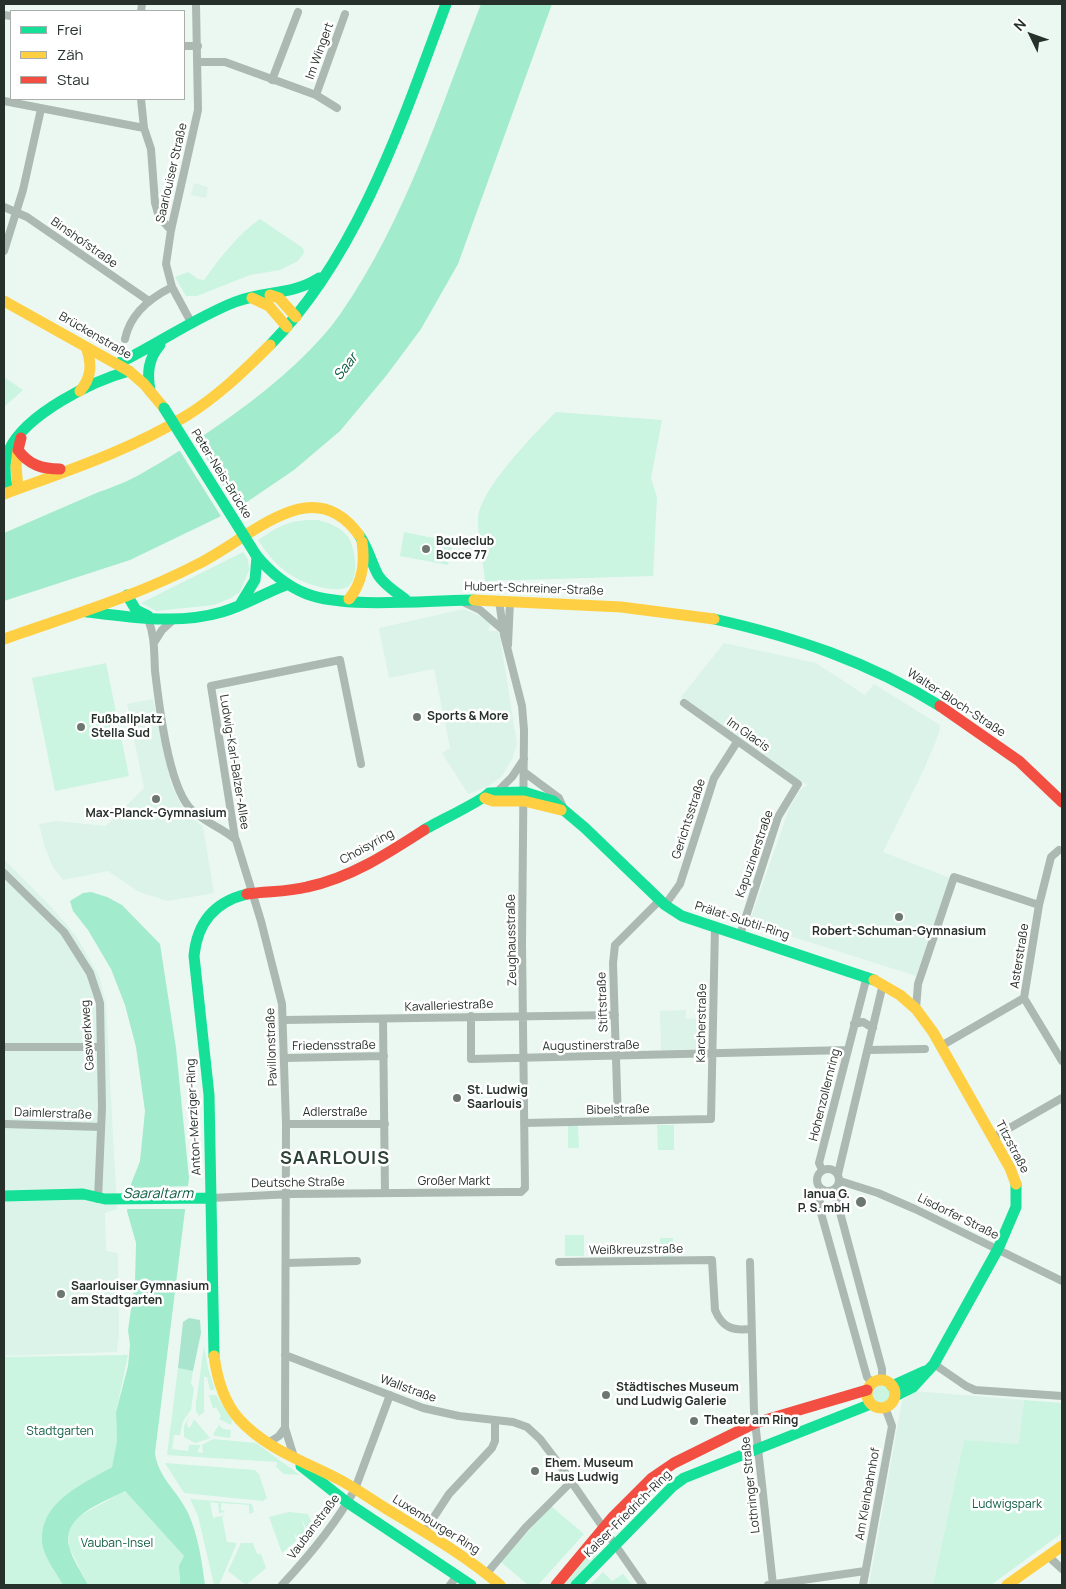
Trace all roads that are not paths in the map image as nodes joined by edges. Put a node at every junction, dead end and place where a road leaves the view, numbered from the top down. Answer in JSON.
{"nodes":[{"id":1,"x":196,"y":4,"type":"edge"},
{"id":2,"x":446,"y":4,"type":"edge"},
{"id":3,"x":298,"y":12,"type":"dead end"},
{"id":4,"x":346,"y":14,"type":"dead end"},
{"id":5,"x":185,"y":46,"type":"edge"},
{"id":6,"x":198,"y":46,"type":"junction"},
{"id":7,"x":199,"y":62,"type":"junction"},
{"id":8,"x":272,"y":80,"type":"junction"},
{"id":9,"x":316,"y":95,"type":"junction"},
{"id":10,"x":141,"y":100,"type":"edge"},
{"id":11,"x":4,"y":101,"type":"edge"},
{"id":12,"x":41,"y":108,"type":"junction"},
{"id":13,"x":337,"y":108,"type":"dead end"},
{"id":14,"x":144,"y":128,"type":"junction"},
{"id":15,"x":4,"y":207,"type":"edge"},
{"id":16,"x":17,"y":211,"type":"junction"},
{"id":17,"x":170,"y":230,"type":"junction"},
{"id":18,"x":4,"y":251,"type":"edge"},
{"id":19,"x":327,"y":272,"type":"junction"},
{"id":20,"x":172,"y":287,"type":"junction"},
{"id":21,"x":270,"y":295,"type":"junction"},
{"id":22,"x":250,"y":298,"type":"junction"},
{"id":23,"x":4,"y":301,"type":"edge"},
{"id":24,"x":149,"y":301,"type":"junction"},
{"id":25,"x":296,"y":316,"type":"junction"},
{"id":26,"x":192,"y":324,"type":"junction"},
{"id":27,"x":288,"y":327,"type":"junction"},
{"id":28,"x":125,"y":339,"type":"dead end"},
{"id":29,"x":163,"y":341,"type":"junction"},
{"id":30,"x":86,"y":347,"type":"junction"},
{"id":31,"x":117,"y":364,"type":"junction"},
{"id":32,"x":129,"y":371,"type":"junction"},
{"id":33,"x":150,"y":391,"type":"junction"},
{"id":34,"x":76,"y":394,"type":"junction"},
{"id":35,"x":164,"y":408,"type":"joint"},
{"id":36,"x":24,"y":432,"type":"junction"},
{"id":37,"x":18,"y":450,"type":"junction"},
{"id":38,"x":70,"y":468,"type":"junction"},
{"id":39,"x":10,"y":491,"type":"edge"},
{"id":40,"x":359,"y":533,"type":"junction"},
{"id":41,"x":256,"y":556,"type":"junction"},
{"id":42,"x":286,"y":585,"type":"junction"},
{"id":43,"x":127,"y":595,"type":"junction"},
{"id":44,"x":349,"y":599,"type":"junction"},
{"id":45,"x":405,"y":599,"type":"junction"},
{"id":46,"x":453,"y":600,"type":"junction"},
{"id":47,"x":504,"y":601,"type":"junction"},
{"id":48,"x":238,"y":606,"type":"junction"},
{"id":49,"x":83,"y":611,"type":"junction"},
{"id":50,"x":152,"y":619,"type":"junction"},
{"id":51,"x":173,"y":620,"type":"junction"},
{"id":52,"x":503,"y":630,"type":"junction"},
{"id":53,"x":4,"y":639,"type":"edge"},
{"id":54,"x":155,"y":641,"type":"junction"},
{"id":55,"x":508,"y":645,"type":"junction"},
{"id":56,"x":821,"y":648,"type":"joint"},
{"id":57,"x":684,"y":703,"type":"dead end"},
{"id":58,"x":737,"y":742,"type":"junction"},
{"id":59,"x":525,"y":757,"type":"junction"},
{"id":60,"x":360,"y":764,"type":"dead end"},
{"id":61,"x":524,"y":772,"type":"junction"},
{"id":62,"x":798,"y":784,"type":"joint"},
{"id":63,"x":497,"y":792,"type":"junction"},
{"id":64,"x":524,"y":796,"type":"junction"},
{"id":65,"x":485,"y":798,"type":"junction"},
{"id":66,"x":1062,"y":802,"type":"edge"},
{"id":67,"x":564,"y":810,"type":"junction"},
{"id":68,"x":234,"y":838,"type":"junction"},
{"id":69,"x":1059,"y":850,"type":"dead end"},
{"id":70,"x":4,"y":873,"type":"edge"},
{"id":71,"x":254,"y":894,"type":"junction"},
{"id":72,"x":662,"y":902,"type":"junction"},
{"id":73,"x":1039,"y":906,"type":"junction"},
{"id":74,"x":715,"y":927,"type":"junction"},
{"id":75,"x":740,"y":935,"type":"junction"},
{"id":76,"x":867,"y":976,"type":"junction"},
{"id":77,"x":883,"y":984,"type":"junction"},
{"id":78,"x":918,"y":984,"type":"junction"},
{"id":79,"x":1024,"y":998,"type":"junction"},
{"id":80,"x":910,"y":1003,"type":"junction"},
{"id":81,"x":616,"y":1015,"type":"junction"},
{"id":82,"x":471,"y":1016,"type":"junction"},
{"id":83,"x":524,"y":1016,"type":"junction"},
{"id":84,"x":383,"y":1019,"type":"junction"},
{"id":85,"x":284,"y":1020,"type":"junction"},
{"id":86,"x":854,"y":1024,"type":"junction"},
{"id":87,"x":873,"y":1028,"type":"junction"},
{"id":88,"x":941,"y":1046,"type":"junction"},
{"id":89,"x":4,"y":1047,"type":"edge"},
{"id":90,"x":101,"y":1047,"type":"junction"},
{"id":91,"x":925,"y":1049,"type":"dead end"},
{"id":92,"x":848,"y":1050,"type":"junction"},
{"id":93,"x":868,"y":1050,"type":"junction"},
{"id":94,"x":712,"y":1054,"type":"junction"},
{"id":95,"x":384,"y":1056,"type":"junction"},
{"id":96,"x":617,"y":1057,"type":"junction"},
{"id":97,"x":285,"y":1058,"type":"junction"},
{"id":98,"x":524,"y":1059,"type":"junction"},
{"id":99,"x":1062,"y":1061,"type":"edge"},
{"id":100,"x":1062,"y":1098,"type":"edge"},
{"id":101,"x":712,"y":1119,"type":"joint"},
{"id":102,"x":618,"y":1121,"type":"junction"},
{"id":103,"x":524,"y":1123,"type":"junction"},
{"id":104,"x":4,"y":1124,"type":"edge"},
{"id":105,"x":286,"y":1124,"type":"junction"},
{"id":106,"x":385,"y":1124,"type":"junction"},
{"id":107,"x":101,"y":1127,"type":"junction"},
{"id":108,"x":992,"y":1138,"type":"junction"},
{"id":109,"x":822,"y":1170,"type":"junction"},
{"id":110,"x":839,"y":1178,"type":"junction"},
{"id":111,"x":822,"y":1190,"type":"junction"},
{"id":112,"x":834,"y":1190,"type":"junction"},
{"id":113,"x":385,"y":1193,"type":"junction"},
{"id":114,"x":286,"y":1194,"type":"junction"},
{"id":115,"x":4,"y":1196,"type":"edge"},
{"id":116,"x":98,"y":1198,"type":"junction"},
{"id":117,"x":206,"y":1198,"type":"junction"},
{"id":118,"x":4,"y":1203,"type":"edge"},
{"id":119,"x":998,"y":1249,"type":"junction"},
{"id":120,"x":357,"y":1262,"type":"dead end"},
{"id":121,"x":559,"y":1262,"type":"dead end"},
{"id":122,"x":750,"y":1262,"type":"dead end"},
{"id":123,"x":286,"y":1263,"type":"junction"},
{"id":124,"x":1062,"y":1282,"type":"edge"},
{"id":125,"x":750,"y":1329,"type":"junction"},
{"id":126,"x":285,"y":1355,"type":"junction"},
{"id":127,"x":934,"y":1364,"type":"junction"},
{"id":128,"x":882,"y":1387,"type":"junction"},
{"id":129,"x":390,"y":1396,"type":"junction"},
{"id":130,"x":1062,"y":1396,"type":"edge"},
{"id":131,"x":871,"y":1404,"type":"junction"},
{"id":132,"x":885,"y":1407,"type":"junction"},
{"id":133,"x":495,"y":1420,"type":"junction"},
{"id":134,"x":755,"y":1423,"type":"junction"},
{"id":135,"x":284,"y":1428,"type":"junction"},
{"id":136,"x":268,"y":1443,"type":"junction"},
{"id":137,"x":758,"y":1450,"type":"junction"},
{"id":138,"x":294,"y":1459,"type":"junction"},
{"id":139,"x":571,"y":1482,"type":"junction"},
{"id":140,"x":355,"y":1489,"type":"junction"},
{"id":141,"x":348,"y":1503,"type":"junction"},
{"id":142,"x":602,"y":1529,"type":"junction"},
{"id":143,"x":424,"y":1532,"type":"junction"},
{"id":144,"x":1062,"y":1546,"type":"edge"},
{"id":145,"x":614,"y":1547,"type":"junction"},
{"id":146,"x":1048,"y":1556,"type":"junction"},
{"id":147,"x":1062,"y":1569,"type":"edge"},
{"id":148,"x":866,"y":1571,"type":"junction"},
{"id":149,"x":487,"y":1573,"type":"junction"},
{"id":150,"x":454,"y":1581,"type":"edge"},
{"id":151,"x":286,"y":1584,"type":"edge"},
{"id":152,"x":771,"y":1584,"type":"edge"},
{"id":153,"x":471,"y":1585,"type":"edge"},
{"id":154,"x":500,"y":1585,"type":"edge"},
{"id":155,"x":556,"y":1585,"type":"edge"},
{"id":156,"x":576,"y":1585,"type":"edge"},
{"id":157,"x":642,"y":1585,"type":"edge"},
{"id":158,"x":863,"y":1585,"type":"edge"},
{"id":159,"x":1007,"y":1585,"type":"edge"}],
"edges":[{"from":1,"to":6,"type":"street","name":"Saarlouiser Straße"},
{"from":2,"to":19,"type":"street"},
{"from":3,"to":8,"type":"street"},
{"from":4,"to":9,"type":"street","name":"Im Wingert"},
{"from":5,"to":6,"type":"street"},
{"from":6,"to":7,"type":"street","name":"Saarlouiser Straße"},
{"from":7,"to":8,"type":"street","name":"Im Wingert"},
{"from":7,"to":17,"type":"street","name":"Saarlouiser Straße"},
{"from":8,"to":9,"type":"street","name":"Im Wingert"},
{"from":9,"to":13,"type":"street","name":"Im Wingert"},
{"from":10,"to":14,"type":"street"},
{"from":11,"to":12,"type":"street"},
{"from":12,"to":14,"type":"street"},
{"from":12,"to":16,"type":"street"},
{"from":14,"to":17,"type":"street"},
{"from":15,"to":16,"type":"street","name":"Binshofstraße"},
{"from":16,"to":18,"type":"street"},
{"from":16,"to":24,"type":"street","name":"Binshofstraße"},
{"from":17,"to":20,"type":"street","name":"Saarlouiser Straße"},
{"from":19,"to":21,"type":"street"},
{"from":19,"to":25,"type":"street"},
{"from":20,"to":24,"type":"street"},
{"from":20,"to":26,"type":"street","name":"Saarlouiser Straße"},
{"from":21,"to":22,"type":"street"},
{"from":21,"to":25,"type":"street"},
{"from":22,"to":26,"type":"street"},
{"from":22,"to":27,"type":"street"},
{"from":23,"to":30,"type":"street","name":"Brückenstraße"},
{"from":24,"to":28,"type":"street"},
{"from":25,"to":27,"type":"street"},
{"from":26,"to":29,"type":"street"},
{"from":27,"to":38,"type":"street"},
{"from":29,"to":31,"type":"street"},
{"from":29,"to":33,"type":"street"},
{"from":30,"to":31,"type":"street","name":"Brückenstraße"},
{"from":30,"to":34,"type":"street"},
{"from":31,"to":32,"type":"street","name":"Brückenstraße"},
{"from":32,"to":33,"type":"street","name":"Brückenstraße"},
{"from":32,"to":34,"type":"street"},
{"from":33,"to":35,"type":"street","name":"Brückenstraße"},
{"from":34,"to":36,"type":"street"},
{"from":35,"to":41,"type":"street","name":"Peter-Neis-Brücke","bridge":true},
{"from":36,"to":37,"type":"street"},
{"from":36,"to":39,"type":"street"},
{"from":37,"to":38,"type":"street"},
{"from":37,"to":39,"type":"street"},
{"from":38,"to":39,"type":"street"},
{"from":40,"to":43,"type":"street"},
{"from":40,"to":44,"type":"street"},
{"from":40,"to":45,"type":"street"},
{"from":41,"to":42,"type":"street","name":"Hubert-Schreiner-Straße"},
{"from":41,"to":48,"type":"street"},
{"from":42,"to":44,"type":"street","name":"Hubert-Schreiner-Straße"},
{"from":42,"to":48,"type":"street"},
{"from":43,"to":49,"type":"street"},
{"from":43,"to":50,"type":"street"},
{"from":44,"to":45,"type":"street","name":"Hubert-Schreiner-Straße"},
{"from":45,"to":46,"type":"street","name":"Hubert-Schreiner-Straße"},
{"from":46,"to":47,"type":"street","name":"Hubert-Schreiner-Straße"},
{"from":46,"to":52,"type":"street"},
{"from":47,"to":52,"type":"street","name":"Zeughausstraße"},
{"from":47,"to":55,"type":"street","name":"Zeughausstraße"},
{"from":47,"to":56,"type":"street","name":"Hubert-Schreiner-Straße"},
{"from":48,"to":51,"type":"street"},
{"from":49,"to":50,"type":"street"},
{"from":49,"to":53,"type":"street"},
{"from":50,"to":51,"type":"street"},
{"from":50,"to":54,"type":"street"},
{"from":51,"to":54,"type":"street"},
{"from":52,"to":55,"type":"street","name":"Zeughausstraße"},
{"from":54,"to":68,"type":"street"},
{"from":55,"to":59,"type":"street","name":"Zeughausstraße"},
{"from":56,"to":66,"type":"street","name":"Walter-Bloch-Straße"},
{"from":57,"to":58,"type":"street","name":"Im Glacis"},
{"from":58,"to":62,"type":"street","name":"Im Glacis"},
{"from":58,"to":72,"type":"street","name":"Gerichtsstraße"},
{"from":59,"to":61,"type":"street","name":"Zeughausstraße"},
{"from":59,"to":63,"type":"street"},
{"from":60,"to":68,"type":"street","name":"Ludwig-Karl-Balzer-Allee"},
{"from":61,"to":64,"type":"street","name":"Zeughausstraße"},
{"from":61,"to":67,"type":"street","name":"Prälat-Subtil-Ring"},
{"from":62,"to":75,"type":"street","name":"Kapuzinerstraße"},
{"from":63,"to":64,"type":"street","name":"Choisyring"},
{"from":63,"to":65,"type":"street","name":"Choisyring"},
{"from":64,"to":65,"type":"street","name":"Choisyring"},
{"from":64,"to":67,"type":"street","name":"Choisyring"},
{"from":64,"to":83,"type":"street","name":"Zeughausstraße"},
{"from":65,"to":71,"type":"street","name":"Choisyring"},
{"from":67,"to":72,"type":"street","name":"Prälat-Subtil-Ring"},
{"from":68,"to":71,"type":"street","name":"Pavillonstraße"},
{"from":69,"to":73,"type":"street","name":"Asterstraße"},
{"from":70,"to":90,"type":"street","name":"Gaswerkweg"},
{"from":71,"to":85,"type":"street","name":"Pavillonstraße"},
{"from":71,"to":117,"type":"street","name":"Anton-Merziger-Ring"},
{"from":72,"to":74,"type":"street","name":"Prälat-Subtil-Ring"},
{"from":72,"to":81,"type":"street","name":"Stiftstraße"},
{"from":73,"to":78,"type":"street"},
{"from":73,"to":79,"type":"street","name":"Asterstraße"},
{"from":74,"to":75,"type":"street","name":"Prälat-Subtil-Ring"},
{"from":74,"to":94,"type":"street","name":"Karcherstraße"},
{"from":75,"to":76,"type":"street","name":"Prälat-Subtil-Ring"},
{"from":76,"to":77,"type":"street","name":"Prälat-Subtil-Ring"},
{"from":76,"to":86,"type":"street","name":"Hohenzollernring"},
{"from":77,"to":80,"type":"street","name":"Prälat-Subtil-Ring"},
{"from":77,"to":87,"type":"street"},
{"from":78,"to":80,"type":"street"},
{"from":78,"to":80,"type":"street"},
{"from":79,"to":88,"type":"street"},
{"from":79,"to":99,"type":"street","name":"Asterstraße"},
{"from":80,"to":88,"type":"street","name":"Titzstraße"},
{"from":81,"to":83,"type":"street","name":"Kavalleriestraße"},
{"from":81,"to":96,"type":"street","name":"Stiftstraße"},
{"from":82,"to":83,"type":"street","name":"Kavalleriestraße"},
{"from":82,"to":84,"type":"street","name":"Kavalleriestraße"},
{"from":82,"to":98,"type":"street","name":"Augustinerstraße"},
{"from":83,"to":98,"type":"street","name":"Zeughausstraße"},
{"from":84,"to":85,"type":"street","name":"Kavalleriestraße"},
{"from":84,"to":95,"type":"street"},
{"from":85,"to":97,"type":"street","name":"Pavillonstraße"},
{"from":86,"to":87,"type":"street"},
{"from":86,"to":92,"type":"street","name":"Hohenzollernring"},
{"from":87,"to":93,"type":"street"},
{"from":88,"to":108,"type":"street","name":"Titzstraße"},
{"from":89,"to":90,"type":"street"},
{"from":90,"to":107,"type":"street","name":"Gaswerkweg"},
{"from":91,"to":93,"type":"street"},
{"from":92,"to":94,"type":"street","name":"Augustinerstraße"},
{"from":92,"to":109,"type":"street","name":"Hohenzollernring"},
{"from":93,"to":110,"type":"street"},
{"from":94,"to":96,"type":"street","name":"Augustinerstraße"},
{"from":94,"to":101,"type":"street","name":"Karcherstraße"},
{"from":95,"to":97,"type":"street","name":"Friedensstraße"},
{"from":95,"to":106,"type":"street"},
{"from":96,"to":98,"type":"street","name":"Augustinerstraße"},
{"from":96,"to":102,"type":"street","name":"Stiftstraße"},
{"from":97,"to":105,"type":"street","name":"Pavillonstraße"},
{"from":98,"to":103,"type":"street","name":"Zeughausstraße"},
{"from":100,"to":108,"type":"street"},
{"from":101,"to":102,"type":"street","name":"Bibelstraße"},
{"from":102,"to":103,"type":"street","name":"Bibelstraße"},
{"from":103,"to":113,"type":"street","name":"Großer Markt"},
{"from":104,"to":107,"type":"street","name":"Daimlerstraße"},
{"from":105,"to":106,"type":"street","name":"Adlerstraße"},
{"from":105,"to":114,"type":"street","name":"Pavillonstraße"},
{"from":106,"to":113,"type":"street"},
{"from":107,"to":116,"type":"street","name":"Gaswerkweg"},
{"from":108,"to":119,"type":"street","name":"Titzstraße"},
{"from":109,"to":110,"type":"street"},
{"from":109,"to":111,"type":"street"},
{"from":110,"to":112,"type":"street"},
{"from":110,"to":119,"type":"street","name":"Lisdorfer Straße"},
{"from":111,"to":112,"type":"street"},
{"from":111,"to":128,"type":"street"},
{"from":112,"to":128,"type":"street"},
{"from":113,"to":114,"type":"street","name":"Deutsche Straße"},
{"from":114,"to":117,"type":"street","name":"Deutsche Straße"},
{"from":114,"to":123,"type":"street","name":"Pavillonstraße"},
{"from":115,"to":116,"type":"street"},
{"from":116,"to":117,"type":"street"},
{"from":116,"to":118,"type":"street"},
{"from":117,"to":136,"type":"street","name":"Anton-Merziger-Ring"},
{"from":119,"to":124,"type":"street","name":"Lisdorfer Straße"},
{"from":119,"to":127,"type":"street","name":"Titzstraße"},
{"from":120,"to":123,"type":"street"},
{"from":121,"to":125,"type":"street","name":"Weißkreuzstraße"},
{"from":122,"to":125,"type":"street","name":"Lothringer Straße"},
{"from":123,"to":126,"type":"street","name":"Pavillonstraße"},
{"from":125,"to":134,"type":"street","name":"Lothringer Straße"},
{"from":126,"to":129,"type":"street","name":"Wallstraße"},
{"from":126,"to":135,"type":"street","name":"Pavillonstraße"},
{"from":127,"to":128,"type":"street"},
{"from":127,"to":130,"type":"street"},
{"from":128,"to":131,"type":"street"},
{"from":128,"to":132,"type":"street"},
{"from":128,"to":134,"type":"street","name":"Kaiser-Friedrich-Ring"},
{"from":129,"to":133,"type":"street","name":"Wallstraße"},
{"from":129,"to":140,"type":"street","name":"Vaubanstraße"},
{"from":131,"to":132,"type":"street"},
{"from":131,"to":137,"type":"street","name":"Kaiser-Friedrich-Ring"},
{"from":132,"to":148,"type":"street","name":"Am Kleinbahnhof"},
{"from":133,"to":139,"type":"street","name":"Wallstraße"},
{"from":133,"to":143,"type":"street"},
{"from":134,"to":137,"type":"street","name":"Lothringer Straße"},
{"from":134,"to":142,"type":"street","name":"Kaiser-Friedrich-Ring"},
{"from":135,"to":136,"type":"street"},
{"from":135,"to":138,"type":"street","name":"Pavillonstraße"},
{"from":136,"to":138,"type":"street","name":"Anton-Merziger-Ring"},
{"from":137,"to":145,"type":"street","name":"Kaiser-Friedrich-Ring"},
{"from":137,"to":152,"type":"street","name":"Lothringer Straße"},
{"from":138,"to":140,"type":"street","name":"Anton-Merziger-Ring"},
{"from":138,"to":141,"type":"street","name":"Anton-Merziger-Ring"},
{"from":139,"to":142,"type":"street"},
{"from":139,"to":149,"type":"street"},
{"from":140,"to":141,"type":"street","name":"Vaubanstraße"},
{"from":140,"to":143,"type":"street","name":"Luxemburger Ring"},
{"from":141,"to":150,"type":"street"},
{"from":141,"to":151,"type":"street","name":"Vaubanstraße"},
{"from":142,"to":145,"type":"street"},
{"from":142,"to":155,"type":"street","name":"Kaiser-Friedrich-Ring"},
{"from":143,"to":149,"type":"street","name":"Luxemburger Ring"},
{"from":144,"to":146,"type":"street"},
{"from":145,"to":156,"type":"street","name":"Kaiser-Friedrich-Ring"},
{"from":145,"to":157,"type":"street"},
{"from":146,"to":147,"type":"street"},
{"from":146,"to":159,"type":"street"},
{"from":148,"to":152,"type":"street"},
{"from":148,"to":158,"type":"street","name":"Am Kleinbahnhof"},
{"from":149,"to":154,"type":"street","name":"Luxemburger Ring"},
{"from":150,"to":153,"type":"street"}]}
